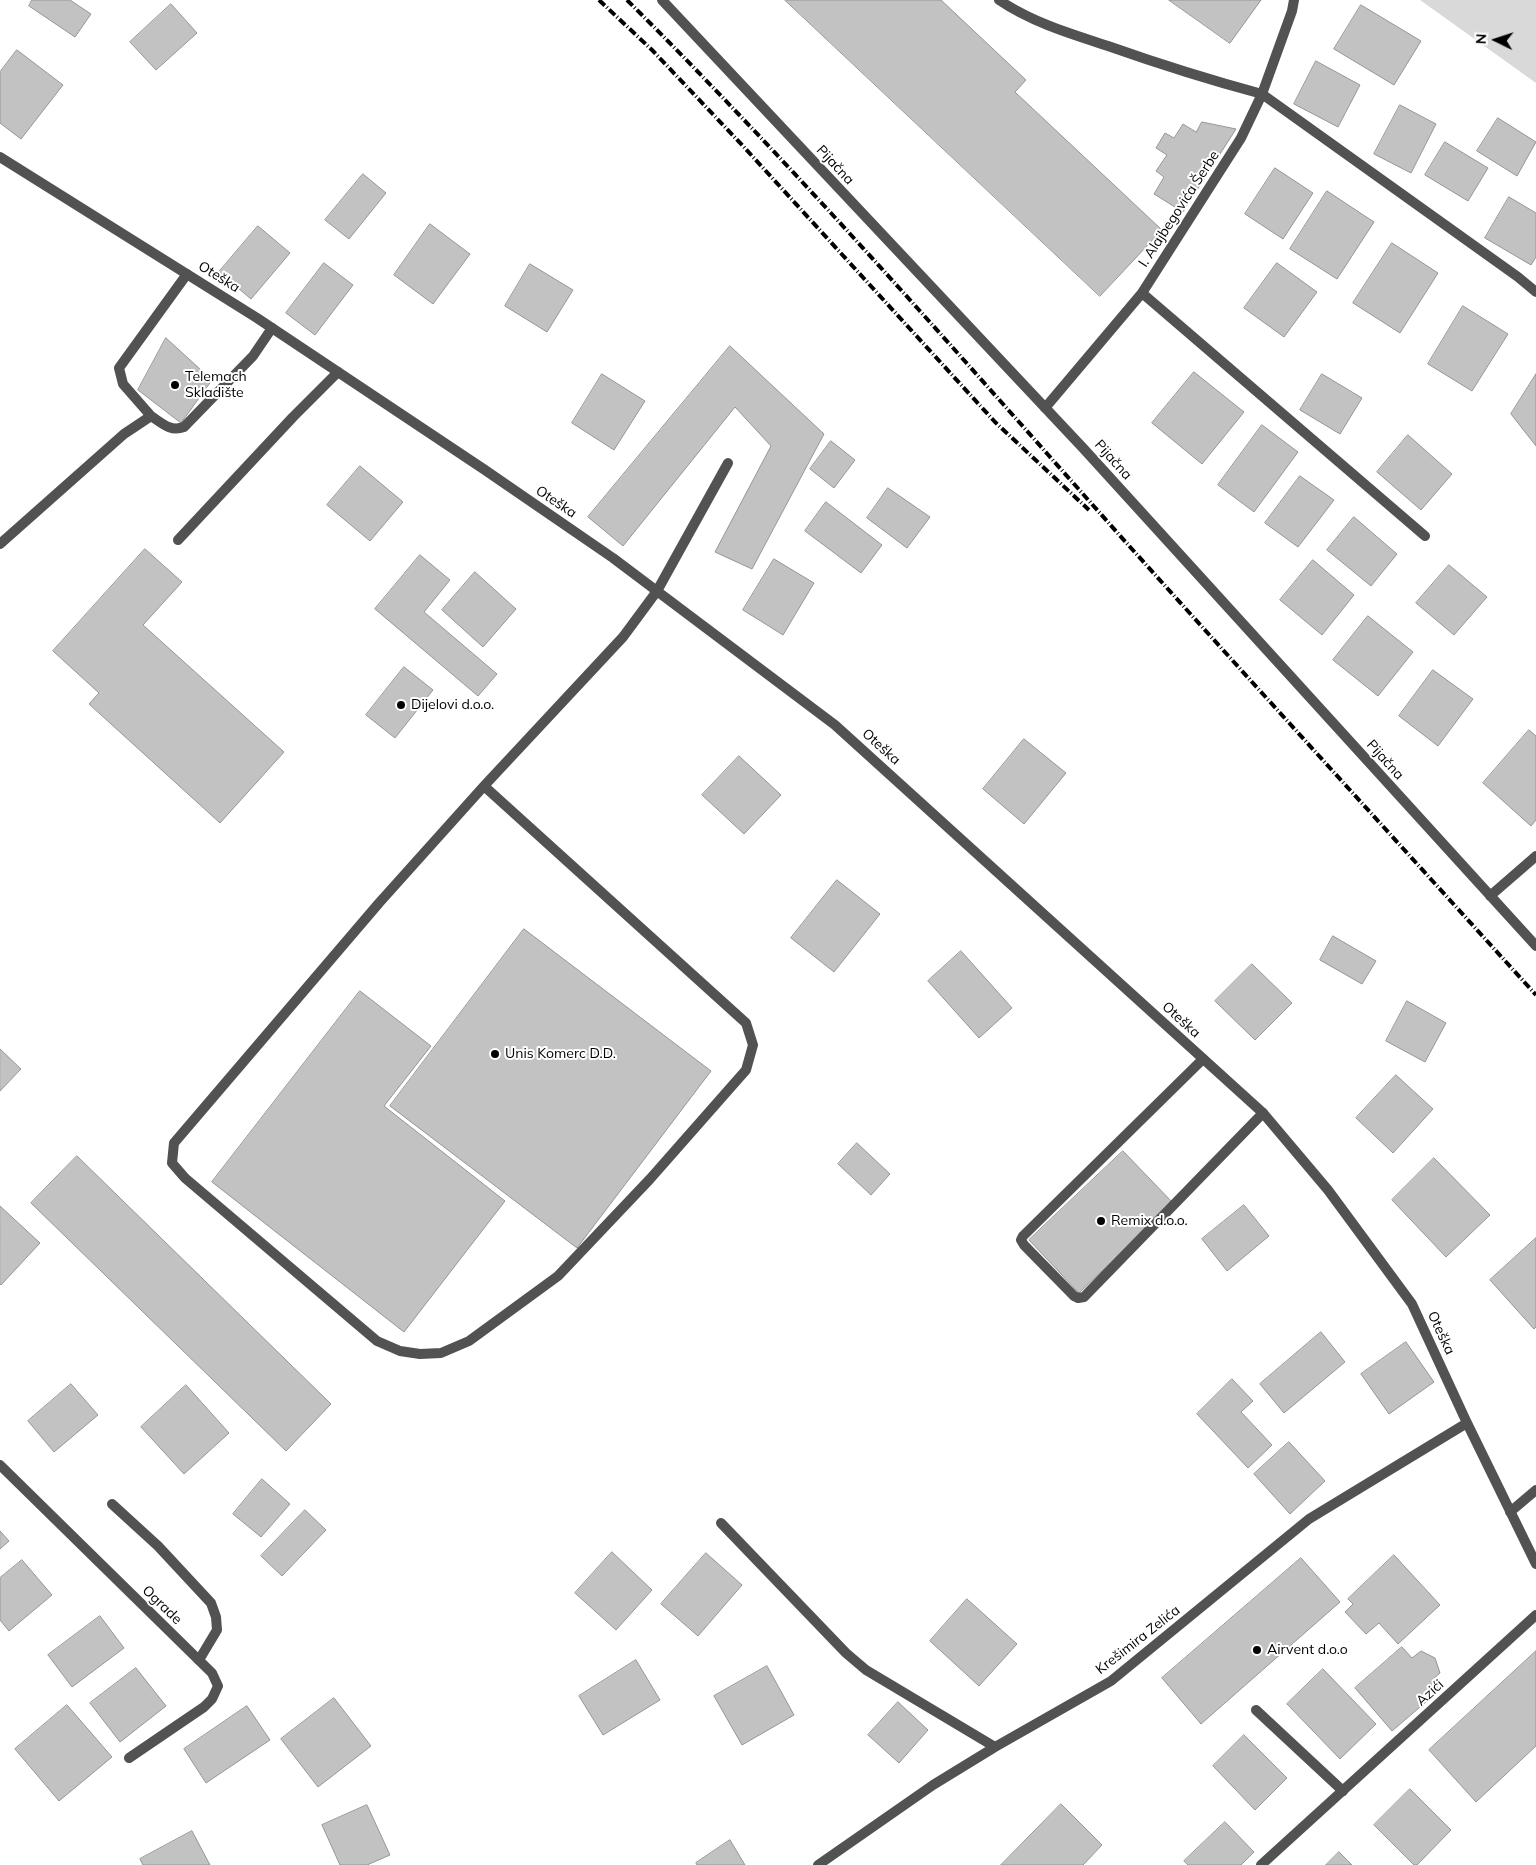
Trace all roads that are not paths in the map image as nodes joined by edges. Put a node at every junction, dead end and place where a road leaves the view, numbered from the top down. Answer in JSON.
{"nodes":[{"id":1,"x":662,"y":0,"type":"edge"},
{"id":2,"x":999,"y":0,"type":"edge"},
{"id":3,"x":1294,"y":0,"type":"edge"},
{"id":4,"x":1262,"y":94,"type":"junction"},
{"id":5,"x":0,"y":157,"type":"edge"},
{"id":6,"x":187,"y":274,"type":"junction"},
{"id":7,"x":1536,"y":292,"type":"edge"},
{"id":8,"x":1142,"y":293,"type":"junction"},
{"id":9,"x":272,"y":328,"type":"junction"},
{"id":10,"x":338,"y":372,"type":"junction"},
{"id":11,"x":1045,"y":408,"type":"junction"},
{"id":12,"x":151,"y":416,"type":"junction"},
{"id":13,"x":728,"y":463,"type":"dead end"},
{"id":14,"x":1425,"y":536,"type":"dead end"},
{"id":15,"x":178,"y":540,"type":"dead end"},
{"id":16,"x":0,"y":544,"type":"edge"},
{"id":17,"x":657,"y":591,"type":"junction"},
{"id":18,"x":484,"y":786,"type":"junction"},
{"id":19,"x":1536,"y":856,"type":"edge"},
{"id":20,"x":1490,"y":896,"type":"junction"},
{"id":21,"x":1536,"y":946,"type":"edge"},
{"id":22,"x":1203,"y":1059,"type":"junction"},
{"id":23,"x":1263,"y":1113,"type":"junction"},
{"id":24,"x":1467,"y":1423,"type":"junction"},
{"id":25,"x":0,"y":1465,"type":"edge"},
{"id":26,"x":1536,"y":1490,"type":"edge"},
{"id":27,"x":112,"y":1504,"type":"dead end"},
{"id":28,"x":1510,"y":1512,"type":"junction"},
{"id":29,"x":721,"y":1523,"type":"dead end"},
{"id":30,"x":1536,"y":1564,"type":"edge"},
{"id":31,"x":1536,"y":1615,"type":"edge"},
{"id":32,"x":199,"y":1660,"type":"junction"},
{"id":33,"x":1256,"y":1710,"type":"dead end"},
{"id":34,"x":995,"y":1747,"type":"junction"},
{"id":35,"x":129,"y":1758,"type":"dead end"},
{"id":36,"x":1343,"y":1791,"type":"junction"},
{"id":37,"x":818,"y":1865,"type":"edge"},
{"id":38,"x":1260,"y":1865,"type":"edge"}],
"edges":[{"from":1,"to":11,"type":"street","name":"Pijačna"},
{"from":2,"to":4,"type":"street"},
{"from":3,"to":4,"type":"street","name":"I. Alajbegovića Šerbe"},
{"from":4,"to":7,"type":"street"},
{"from":4,"to":8,"type":"street","name":"I. Alajbegovića Šerbe"},
{"from":5,"to":6,"type":"street","name":"Oteška"},
{"from":6,"to":9,"type":"street","name":"Oteška"},
{"from":6,"to":12,"type":"street"},
{"from":8,"to":11,"type":"street","name":"I. Alajbegovića Šerbe"},
{"from":8,"to":14,"type":"street"},
{"from":9,"to":10,"type":"street","name":"Oteška"},
{"from":9,"to":12,"type":"street"},
{"from":10,"to":15,"type":"street"},
{"from":10,"to":17,"type":"street","name":"Oteška"},
{"from":11,"to":20,"type":"street","name":"Pijačna"},
{"from":12,"to":16,"type":"street"},
{"from":13,"to":17,"type":"street"},
{"from":17,"to":18,"type":"street"},
{"from":17,"to":22,"type":"street","name":"Oteška"},
{"from":18,"to":18,"type":"street"},
{"from":19,"to":20,"type":"street"},
{"from":20,"to":21,"type":"street","name":"Pijačna"},
{"from":22,"to":23,"type":"street","name":"Oteška"},
{"from":22,"to":23,"type":"street"},
{"from":23,"to":24,"type":"street","name":"Oteška"},
{"from":24,"to":28,"type":"street","name":"Oteška"},
{"from":24,"to":34,"type":"street","name":"Krešimira Zelića"},
{"from":25,"to":32,"type":"street","name":"Ograde"},
{"from":26,"to":28,"type":"street"},
{"from":27,"to":32,"type":"street"},
{"from":28,"to":30,"type":"street","name":"Oteška"},
{"from":29,"to":34,"type":"street"},
{"from":31,"to":36,"type":"street","name":"Azići"},
{"from":32,"to":35,"type":"street","name":"Ograde"},
{"from":33,"to":36,"type":"street"},
{"from":34,"to":37,"type":"street","name":"Krešimira Zelića"},
{"from":36,"to":38,"type":"street","name":"Azići"}]}
